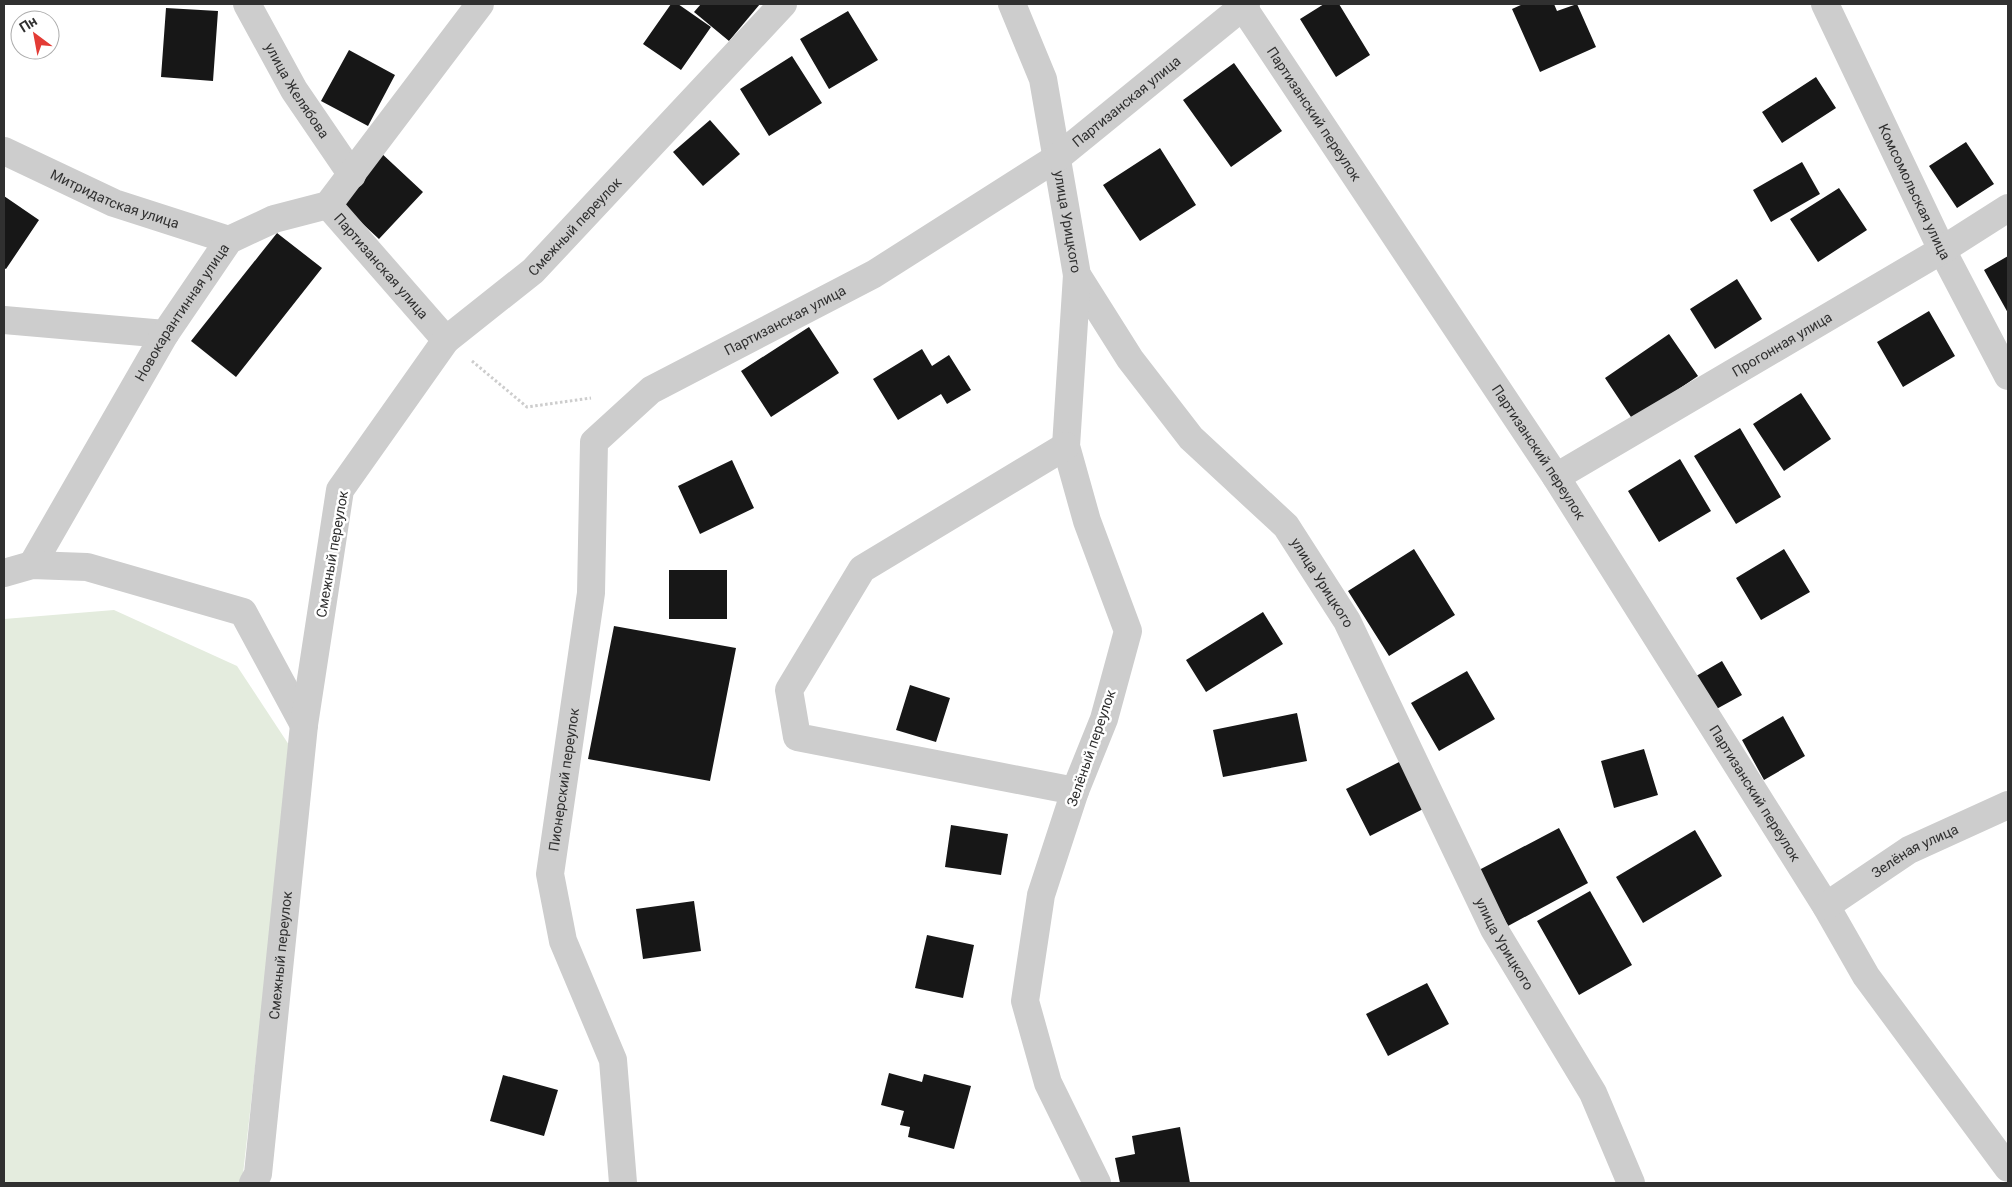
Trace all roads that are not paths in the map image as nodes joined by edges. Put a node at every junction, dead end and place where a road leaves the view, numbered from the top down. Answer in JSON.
{"nodes":[{"id":1,"x":247,"y":4,"type":"edge"},
{"id":2,"x":480,"y":4,"type":"edge"},
{"id":3,"x":783,"y":4,"type":"edge"},
{"id":4,"x":1012,"y":4,"type":"edge"},
{"id":5,"x":1243,"y":4,"type":"edge"},
{"id":6,"x":1825,"y":4,"type":"edge"},
{"id":7,"x":4,"y":151,"type":"edge"},
{"id":8,"x":1058,"y":157,"type":"junction"},
{"id":9,"x":352,"y":175,"type":"junction"},
{"id":10,"x":328,"y":206,"type":"junction"},
{"id":11,"x":2008,"y":208,"type":"edge"},
{"id":12,"x":229,"y":240,"type":"junction"},
{"id":13,"x":1942,"y":250,"type":"junction"},
{"id":14,"x":1077,"y":275,"type":"junction"},
{"id":15,"x":4,"y":320,"type":"edge"},
{"id":16,"x":165,"y":334,"type":"junction"},
{"id":17,"x":446,"y":340,"type":"junction"},
{"id":18,"x":2008,"y":376,"type":"edge"},
{"id":19,"x":651,"y":390,"type":"joint"},
{"id":20,"x":1066,"y":446,"type":"junction"},
{"id":21,"x":1556,"y":477,"type":"junction"},
{"id":22,"x":32,"y":565,"type":"junction"},
{"id":23,"x":4,"y":573,"type":"edge"},
{"id":24,"x":304,"y":725,"type":"junction"},
{"id":25,"x":1075,"y":791,"type":"junction"},
{"id":26,"x":2008,"y":805,"type":"edge"},
{"id":27,"x":1826,"y":906,"type":"junction"},
{"id":28,"x":2008,"y":1168,"type":"edge"},
{"id":29,"x":254,"y":1183,"type":"edge"},
{"id":30,"x":623,"y":1183,"type":"edge"},
{"id":31,"x":1097,"y":1183,"type":"edge"},
{"id":32,"x":1630,"y":1183,"type":"edge"}],
"edges":[{"from":1,"to":9,"type":"street","name":"улица Желябова"},
{"from":2,"to":9,"type":"street"},
{"from":3,"to":17,"type":"street","name":"Смежный переулок"},
{"from":4,"to":8,"type":"street","name":"улица Урицкого"},
{"from":5,"to":8,"type":"street","name":"Партизанская улица"},
{"from":5,"to":21,"type":"street","name":"Партизанский переулок"},
{"from":6,"to":13,"type":"street","name":"Комсомольская улица"},
{"from":7,"to":12,"type":"street","name":"Митридатская улица"},
{"from":8,"to":14,"type":"street","name":"улица Урицкого"},
{"from":8,"to":19,"type":"street","name":"Партизанская улица"},
{"from":9,"to":10,"type":"street"},
{"from":10,"to":12,"type":"street","name":"Новокарантинная улица"},
{"from":10,"to":17,"type":"street","name":"Партизанская улица"},
{"from":11,"to":13,"type":"street","name":"Прогонная улица"},
{"from":12,"to":16,"type":"street","name":"Новокарантинная улица"},
{"from":13,"to":18,"type":"street","name":"Комсомольская улица"},
{"from":13,"to":21,"type":"street","name":"Прогонная улица"},
{"from":14,"to":20,"type":"street","name":"Зелёный переулок"},
{"from":14,"to":32,"type":"street","name":"улица Урицкого"},
{"from":15,"to":16,"type":"street"},
{"from":16,"to":22,"type":"street","name":"Новокарантинная улица"},
{"from":17,"to":24,"type":"street","name":"Смежный переулок"},
{"from":19,"to":30,"type":"street","name":"Пионерский переулок"},
{"from":20,"to":25,"type":"street","name":"Зелёный переулок"},
{"from":20,"to":25,"type":"street"},
{"from":21,"to":27,"type":"street","name":"Партизанский переулок"},
{"from":22,"to":23,"type":"street"},
{"from":22,"to":24,"type":"street"},
{"from":24,"to":29,"type":"street","name":"Смежный переулок"},
{"from":25,"to":31,"type":"street","name":"Зелёный переулок"},
{"from":26,"to":27,"type":"street","name":"Зелёная улица"},
{"from":27,"to":28,"type":"street","name":"Партизанский переулок"}]}
